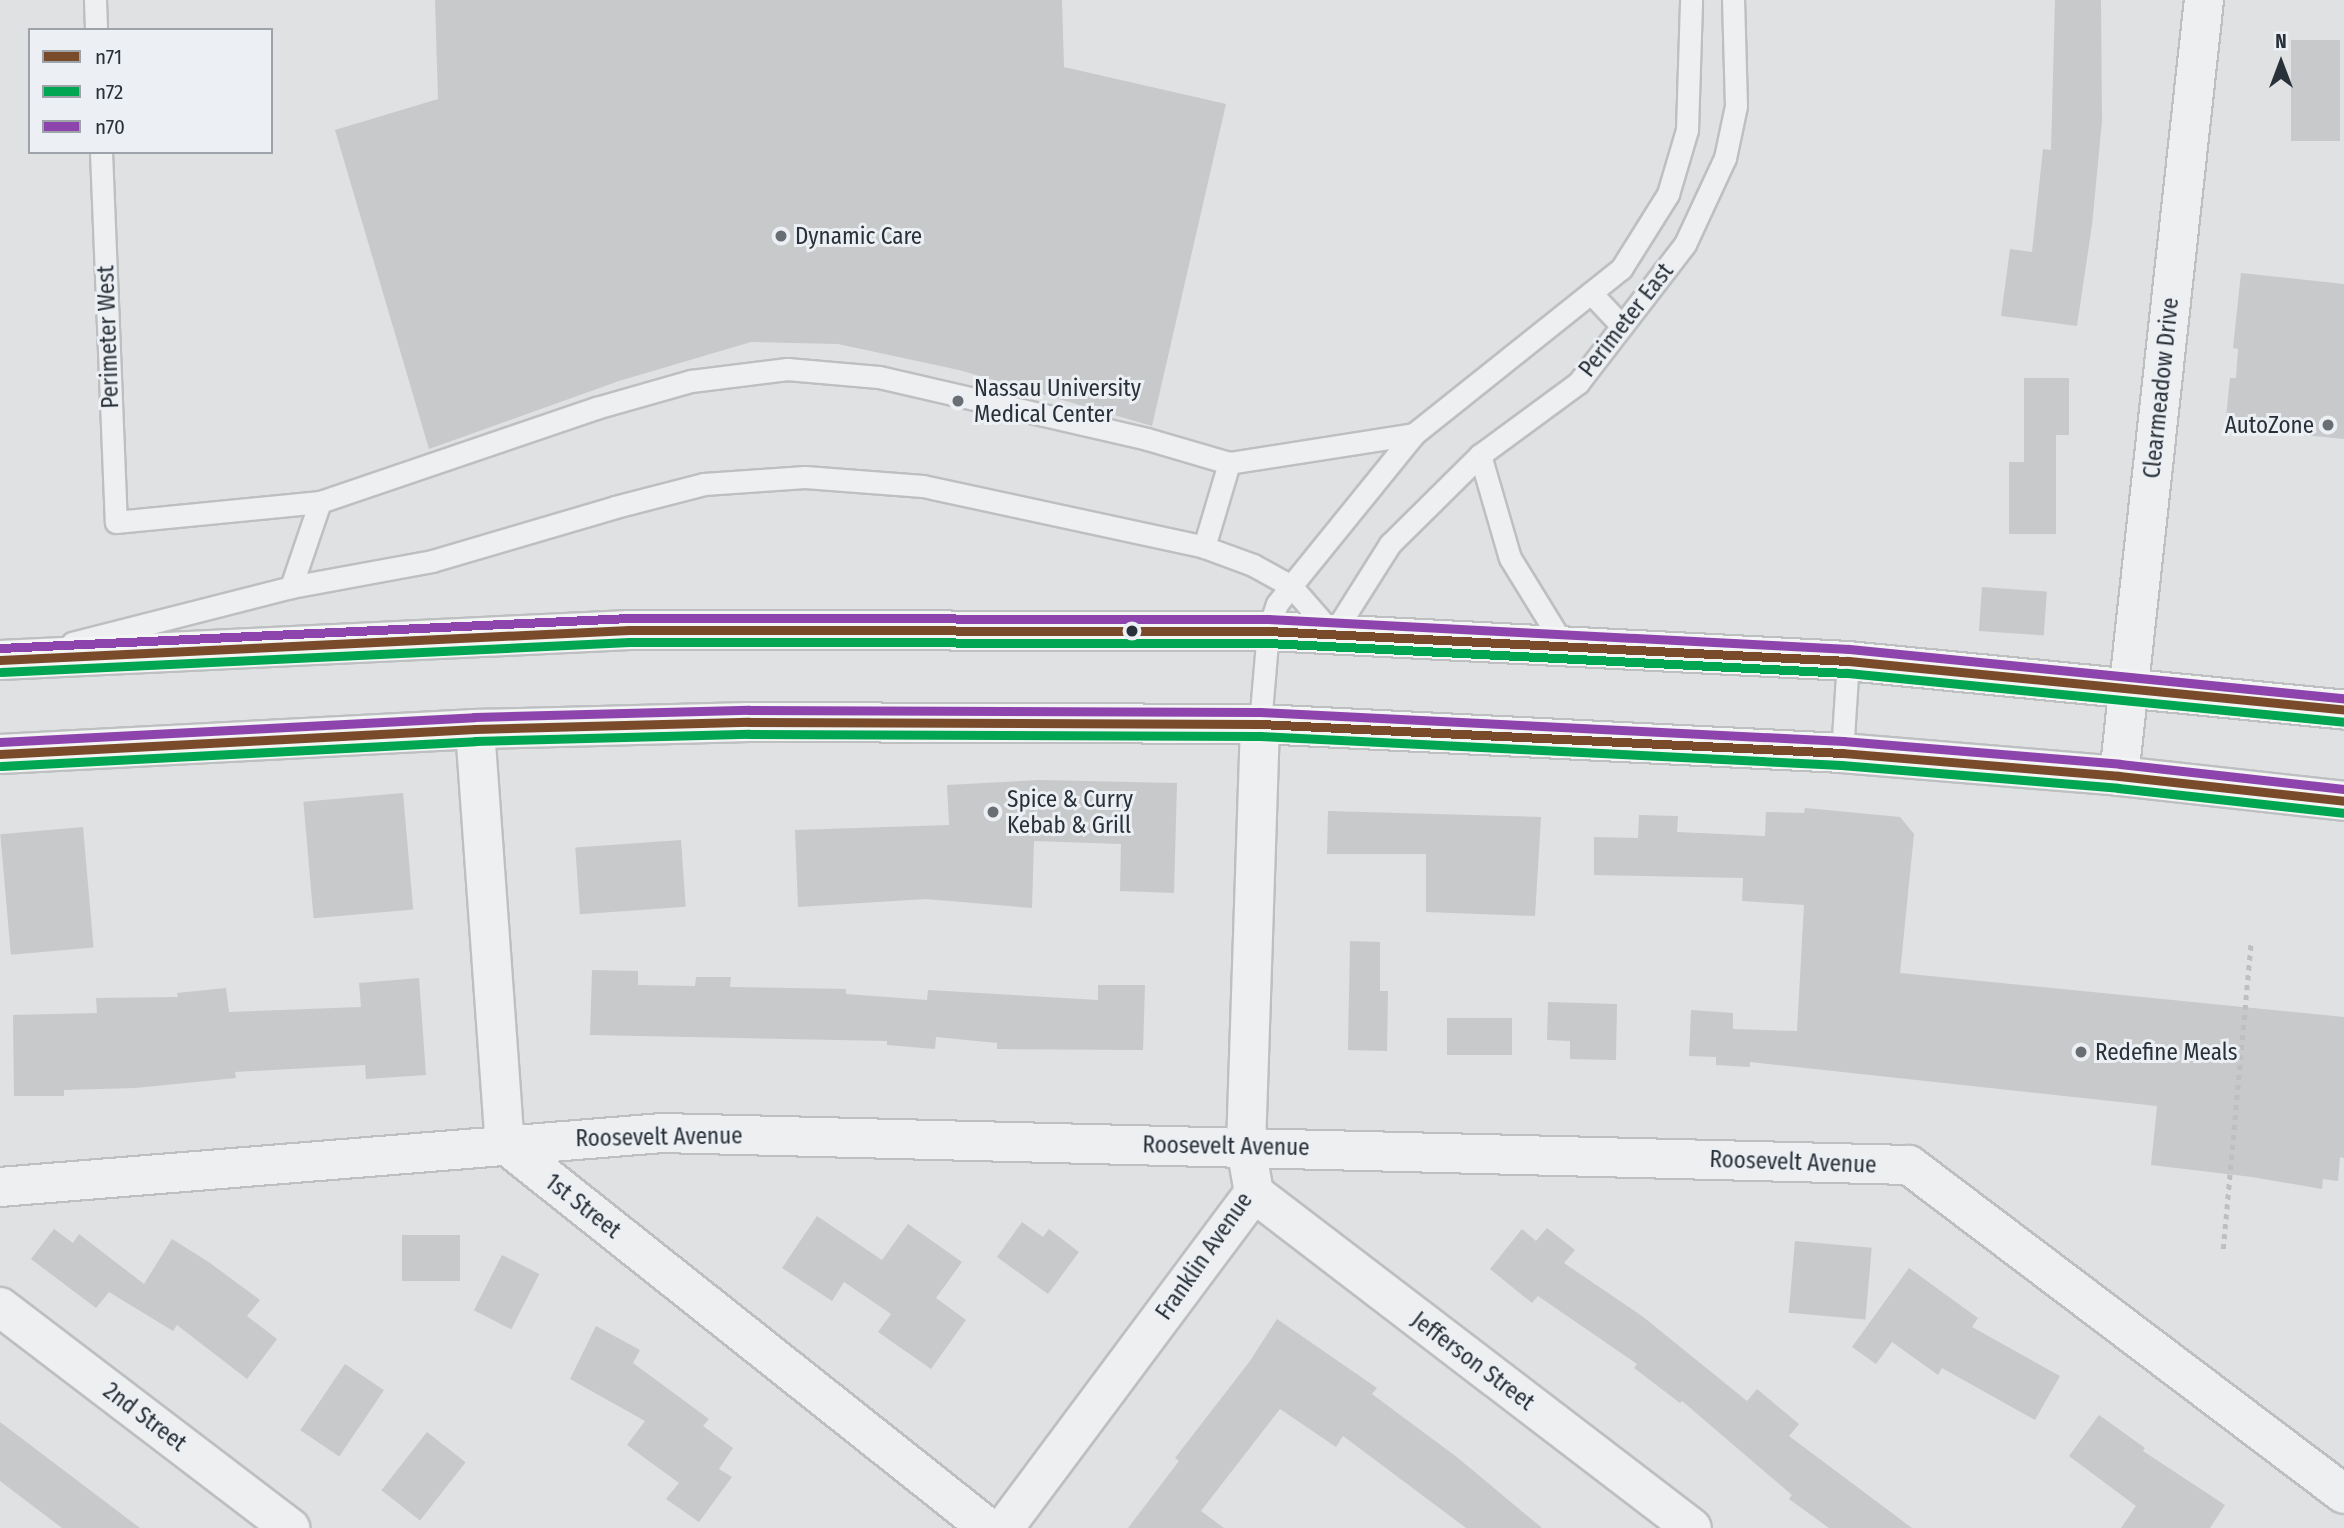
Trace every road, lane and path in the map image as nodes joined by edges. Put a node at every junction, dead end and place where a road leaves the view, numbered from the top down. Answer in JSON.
{"nodes":[{"id":1,"x":95,"y":0,"type":"edge"},
{"id":2,"x":1691,"y":0,"type":"edge"},
{"id":3,"x":1733,"y":0,"type":"edge"},
{"id":4,"x":2204,"y":0,"type":"edge"},
{"id":5,"x":96,"y":28,"type":"edge"},
{"id":6,"x":101,"y":154,"type":"edge"},
{"id":7,"x":1591,"y":293,"type":"junction"},
{"id":8,"x":1622,"y":326,"type":"junction"},
{"id":9,"x":1414,"y":434,"type":"junction"},
{"id":10,"x":1480,"y":455,"type":"junction"},
{"id":11,"x":1228,"y":463,"type":"junction"},
{"id":12,"x":320,"y":502,"type":"junction"},
{"id":13,"x":1204,"y":547,"type":"junction"},
{"id":14,"x":1290,"y":586,"type":"junction"},
{"id":15,"x":292,"y":587,"type":"junction"},
{"id":16,"x":1268,"y":631,"type":"junction"},
{"id":17,"x":1333,"y":634,"type":"junction"},
{"id":18,"x":1563,"y":644,"type":"junction"},
{"id":19,"x":3,"y":660,"type":"edge"},
{"id":20,"x":1847,"y":661,"type":"junction"},
{"id":21,"x":2128,"y":687,"type":"junction"},
{"id":22,"x":2344,"y":710,"type":"edge"},
{"id":23,"x":1260,"y":724,"type":"junction"},
{"id":24,"x":475,"y":729,"type":"junction"},
{"id":25,"x":1842,"y":753,"type":"junction"},
{"id":26,"x":0,"y":754,"type":"edge"},
{"id":27,"x":2119,"y":776,"type":"junction"},
{"id":28,"x":2344,"y":801,"type":"edge"},
{"id":29,"x":2251,"y":944,"type":"dead end"},
{"id":30,"x":505,"y":1144,"type":"junction"},
{"id":31,"x":1246,"y":1147,"type":"junction"},
{"id":32,"x":0,"y":1187,"type":"edge"},
{"id":33,"x":1254,"y":1193,"type":"junction"},
{"id":34,"x":2223,"y":1249,"type":"dead end"},
{"id":35,"x":0,"y":1307,"type":"edge"},
{"id":36,"x":2344,"y":1494,"type":"edge"},
{"id":37,"x":290,"y":1528,"type":"edge"},
{"id":38,"x":988,"y":1528,"type":"edge"},
{"id":39,"x":1004,"y":1528,"type":"edge"},
{"id":40,"x":1692,"y":1528,"type":"edge"}],
"edges":[{"from":1,"to":5,"type":"lane"},
{"from":2,"to":7,"type":"lane"},
{"from":3,"to":8,"type":"lane","name":"Perimeter East"},
{"from":4,"to":21,"type":"street","name":"Clearmeadow Drive"},
{"from":6,"to":12,"type":"lane","name":"Perimeter West"},
{"from":7,"to":8,"type":"lane"},
{"from":7,"to":9,"type":"lane"},
{"from":8,"to":10,"type":"lane","name":"Perimeter East"},
{"from":9,"to":11,"type":"lane"},
{"from":9,"to":14,"type":"lane"},
{"from":10,"to":17,"type":"lane","name":"Perimeter East"},
{"from":10,"to":18,"type":"lane"},
{"from":11,"to":12,"type":"lane"},
{"from":11,"to":13,"type":"lane"},
{"from":12,"to":15,"type":"lane"},
{"from":13,"to":14,"type":"lane"},
{"from":13,"to":15,"type":"lane"},
{"from":14,"to":16,"type":"lane"},
{"from":14,"to":17,"type":"lane"},
{"from":15,"to":19,"type":"lane"},
{"from":16,"to":17,"type":"main road"},
{"from":16,"to":19,"type":"main road"},
{"from":16,"to":23,"type":"lane"},
{"from":17,"to":18,"type":"main road"},
{"from":18,"to":20,"type":"main road"},
{"from":20,"to":21,"type":"main road"},
{"from":20,"to":25,"type":"lane"},
{"from":21,"to":22,"type":"main road"},
{"from":21,"to":27,"type":"street","name":"Clearmeadow Drive"},
{"from":23,"to":24,"type":"main road"},
{"from":23,"to":25,"type":"main road"},
{"from":23,"to":31,"type":"street","name":"Franklin Avenue"},
{"from":24,"to":26,"type":"main road"},
{"from":24,"to":30,"type":"street"},
{"from":25,"to":27,"type":"main road"},
{"from":27,"to":28,"type":"main road"},
{"from":29,"to":34,"type":"path"},
{"from":30,"to":31,"type":"street","name":"Roosevelt Avenue"},
{"from":30,"to":32,"type":"street","name":"Roosevelt Avenue"},
{"from":30,"to":38,"type":"street","name":"1st Street"},
{"from":31,"to":33,"type":"street","name":"Franklin Avenue"},
{"from":31,"to":36,"type":"street","name":"Roosevelt Avenue"},
{"from":33,"to":39,"type":"street","name":"Franklin Avenue"},
{"from":33,"to":40,"type":"street","name":"Jefferson Street"},
{"from":35,"to":37,"type":"street","name":"2nd Street"}]}
